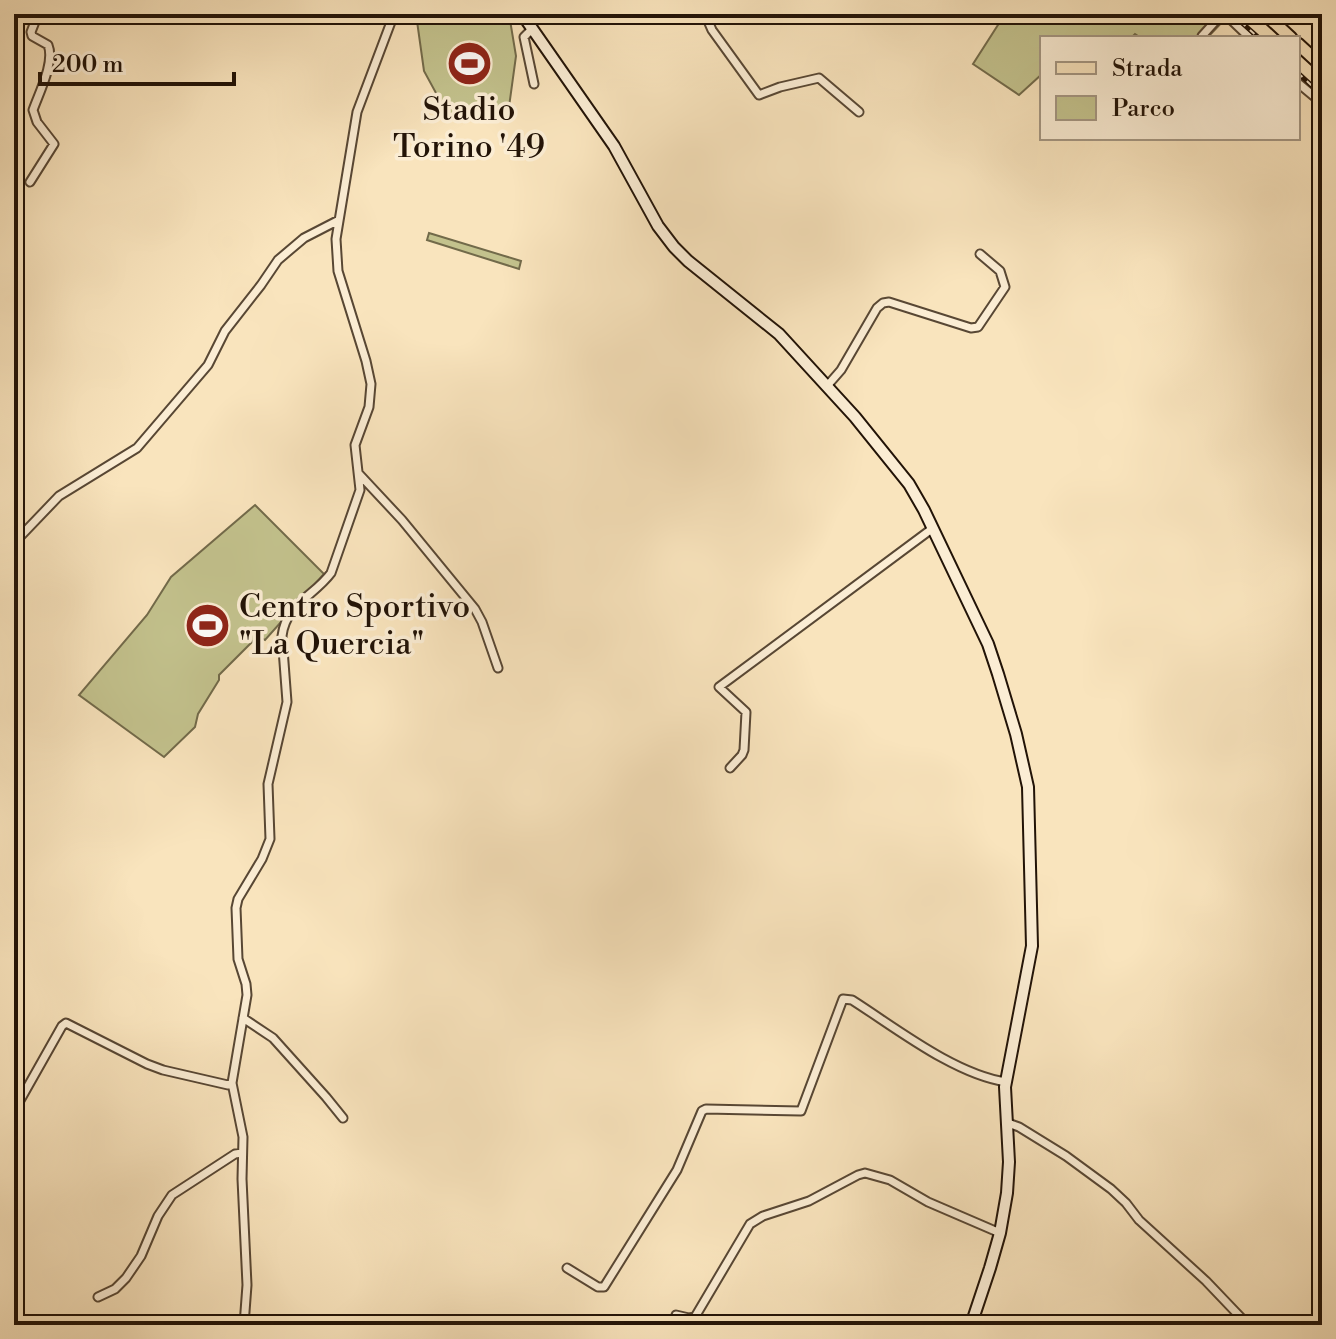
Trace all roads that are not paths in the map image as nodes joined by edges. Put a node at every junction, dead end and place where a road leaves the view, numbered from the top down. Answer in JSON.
{"nodes":[{"id":1,"x":38,"y":14,"type":"edge"},
{"id":2,"x":394,"y":14,"type":"edge"},
{"id":3,"x":522,"y":14,"type":"edge"},
{"id":4,"x":705,"y":14,"type":"edge"},
{"id":5,"x":1224,"y":14,"type":"edge"},
{"id":6,"x":1265,"y":14,"type":"edge"},
{"id":7,"x":1292,"y":14,"type":"edge"},
{"id":8,"x":1278,"y":27,"type":"junction"},
{"id":9,"x":532,"y":29,"type":"junction"},
{"id":10,"x":1202,"y":36,"type":"dead end"},
{"id":11,"x":1248,"y":36,"type":"edge"},
{"id":12,"x":1289,"y":36,"type":"edge"},
{"id":13,"x":1300,"y":46,"type":"edge"},
{"id":14,"x":1322,"y":66,"type":"edge"},
{"id":15,"x":534,"y":84,"type":"dead end"},
{"id":16,"x":1300,"y":85,"type":"edge"},
{"id":17,"x":1322,"y":103,"type":"edge"},
{"id":18,"x":859,"y":112,"type":"dead end"},
{"id":19,"x":30,"y":182,"type":"dead end"},
{"id":20,"x":339,"y":220,"type":"junction"},
{"id":21,"x":980,"y":254,"type":"dead end"},
{"id":22,"x":827,"y":386,"type":"junction"},
{"id":23,"x":359,"y":474,"type":"junction"},
{"id":24,"x":933,"y":528,"type":"junction"},
{"id":25,"x":14,"y":543,"type":"edge"},
{"id":26,"x":498,"y":668,"type":"dead end"},
{"id":27,"x":730,"y":768,"type":"dead end"},
{"id":28,"x":243,"y":1018,"type":"junction"},
{"id":29,"x":1006,"y":1082,"type":"junction"},
{"id":30,"x":232,"y":1083,"type":"junction"},
{"id":31,"x":14,"y":1111,"type":"edge"},
{"id":32,"x":343,"y":1118,"type":"dead end"},
{"id":33,"x":1008,"y":1123,"type":"junction"},
{"id":34,"x":242,"y":1153,"type":"junction"},
{"id":35,"x":1000,"y":1233,"type":"junction"},
{"id":36,"x":567,"y":1268,"type":"dead end"},
{"id":37,"x":98,"y":1297,"type":"dead end"},
{"id":38,"x":676,"y":1315,"type":"dead end"},
{"id":39,"x":244,"y":1325,"type":"edge"},
{"id":40,"x":971,"y":1325,"type":"edge"},
{"id":41,"x":1248,"y":1325,"type":"edge"}],
"edges":[{"from":1,"to":19,"type":"street"},
{"from":2,"to":20,"type":"street"},
{"from":3,"to":9,"type":"main road"},
{"from":4,"to":18,"type":"street"},
{"from":5,"to":10,"type":"street"},
{"from":5,"to":11,"type":"street"},
{"from":6,"to":8,"type":"main road"},
{"from":7,"to":8,"type":"street"},
{"from":8,"to":12,"type":"main road"},
{"from":9,"to":15,"type":"street"},
{"from":9,"to":22,"type":"main road"},
{"from":13,"to":14,"type":"main road"},
{"from":16,"to":17,"type":"street"},
{"from":20,"to":23,"type":"street"},
{"from":20,"to":25,"type":"street"},
{"from":21,"to":22,"type":"street"},
{"from":22,"to":24,"type":"main road"},
{"from":23,"to":26,"type":"street"},
{"from":23,"to":28,"type":"street"},
{"from":24,"to":27,"type":"street"},
{"from":24,"to":29,"type":"main road"},
{"from":28,"to":30,"type":"street"},
{"from":28,"to":32,"type":"street"},
{"from":29,"to":33,"type":"main road"},
{"from":29,"to":36,"type":"street"},
{"from":30,"to":31,"type":"street"},
{"from":30,"to":34,"type":"street"},
{"from":33,"to":35,"type":"main road"},
{"from":33,"to":41,"type":"street"},
{"from":34,"to":37,"type":"street"},
{"from":34,"to":39,"type":"street"},
{"from":35,"to":38,"type":"street"},
{"from":35,"to":40,"type":"main road"}]}
